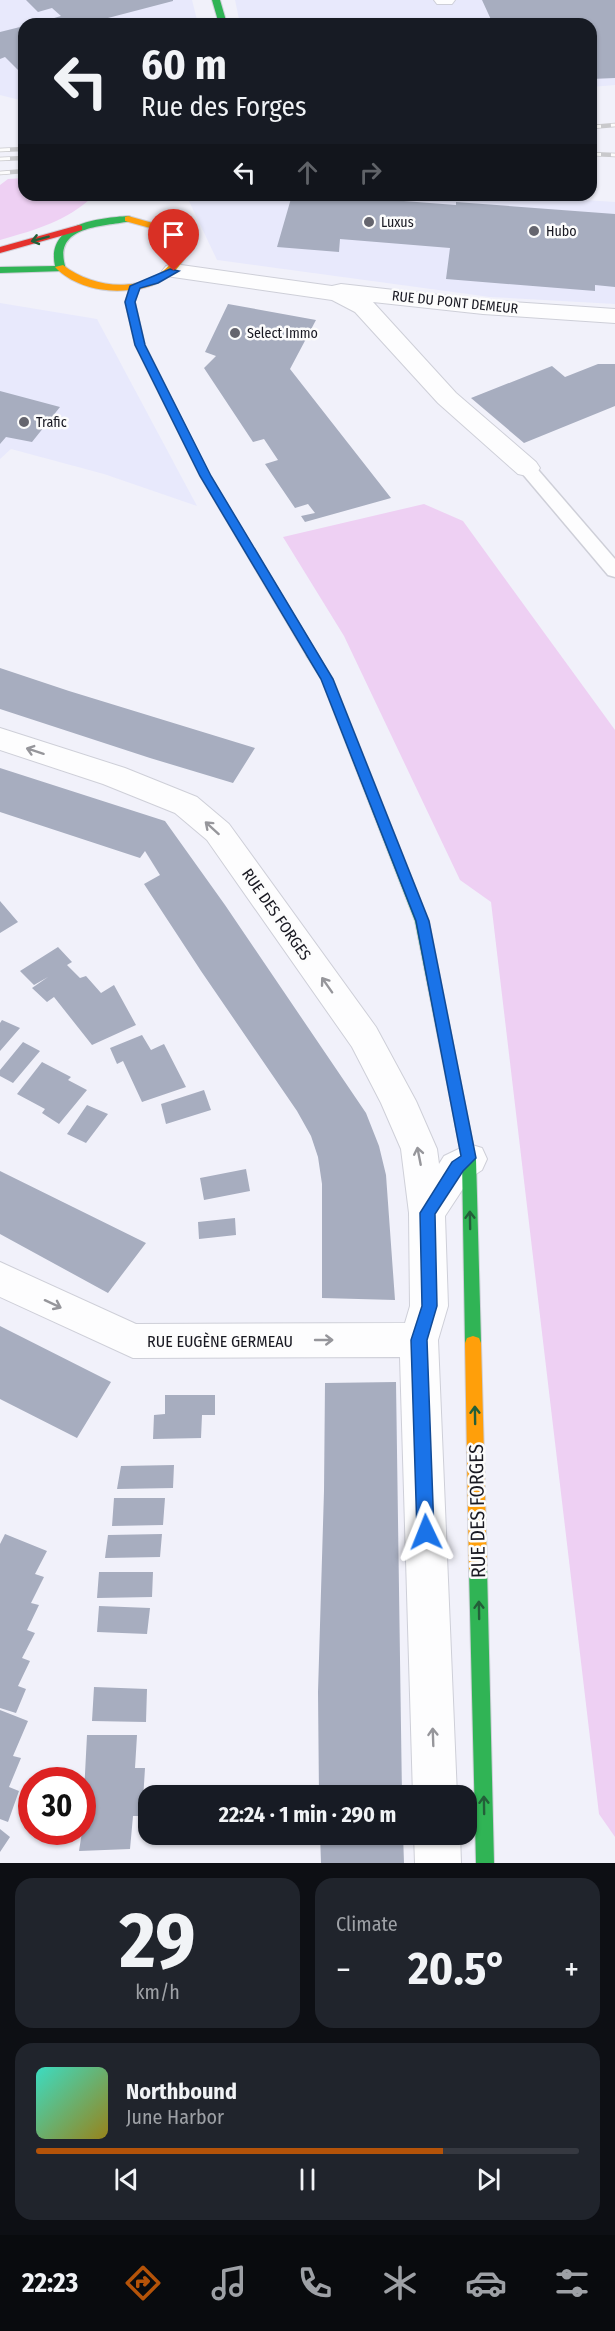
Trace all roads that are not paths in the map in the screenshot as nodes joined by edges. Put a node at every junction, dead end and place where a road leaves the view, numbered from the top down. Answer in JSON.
{"nodes":[{"id":1,"x":216,"y":0,"type":"edge"},
{"id":2,"x":221,"y":18,"type":"edge"},
{"id":3,"x":102,"y":210,"type":"dead end"},
{"id":4,"x":148,"y":210,"type":"dead end"},
{"id":5,"x":86,"y":226,"type":"junction"},
{"id":6,"x":163,"y":228,"type":"junction"},
{"id":7,"x":0,"y":250,"type":"edge"},
{"id":8,"x":61,"y":269,"type":"junction"},
{"id":9,"x":0,"y":270,"type":"edge"},
{"id":10,"x":174,"y":271,"type":"junction"},
{"id":11,"x":135,"y":286,"type":"junction"},
{"id":12,"x":294,"y":286,"type":"junction"},
{"id":13,"x":615,"y":316,"type":"edge"},
{"id":14,"x":527,"y":468,"type":"joint"},
{"id":15,"x":615,"y":571,"type":"edge"},
{"id":16,"x":0,"y":740,"type":"edge"},
{"id":17,"x":469,"y":1158,"type":"junction"},
{"id":18,"x":427,"y":1213,"type":"junction"},
{"id":19,"x":0,"y":1279,"type":"edge"},
{"id":20,"x":419,"y":1340,"type":"junction"},
{"id":21,"x":435,"y":1785,"type":"edge"},
{"id":22,"x":437,"y":1845,"type":"edge"},
{"id":23,"x":438,"y":1863,"type":"edge"},
{"id":24,"x":485,"y":1863,"type":"edge"}],
"edges":[{"from":1,"to":2,"type":"main road"},
{"from":3,"to":5,"type":"main road"},
{"from":4,"to":6,"type":"main road"},
{"from":5,"to":6,"type":"main road"},
{"from":5,"to":7,"type":"main road","one_way":true},
{"from":5,"to":8,"type":"main road"},
{"from":6,"to":10,"type":"main road"},
{"from":8,"to":9,"type":"main road"},
{"from":8,"to":11,"type":"main road"},
{"from":10,"to":11,"type":"main road"},
{"from":10,"to":12,"type":"street","name":"RUE DU PONT DEMEUR"},
{"from":11,"to":17,"type":"main road","name":"RUE DES FORGES"},
{"from":12,"to":13,"type":"street","name":"RUE DU PONT DEMEUR"},
{"from":12,"to":14,"type":"street","name":"RUE DU PONT DEMEUR"},
{"from":14,"to":15,"type":"lane"},
{"from":18,"to":16,"type":"street","name":"RUE DES FORGES","one_way":true},
{"from":17,"to":18,"type":"street"},
{"from":24,"to":17,"type":"main road","name":"RUE DES FORGES","one_way":true},
{"from":18,"to":20,"type":"street","name":"RUE DES FORGES"},
{"from":19,"to":20,"type":"street","name":"RUE EUGÈNE GERMEAU","one_way":true},
{"from":21,"to":20,"type":"street","name":"RUE DES FORGES","one_way":true},
{"from":22,"to":23,"type":"street"}]}
